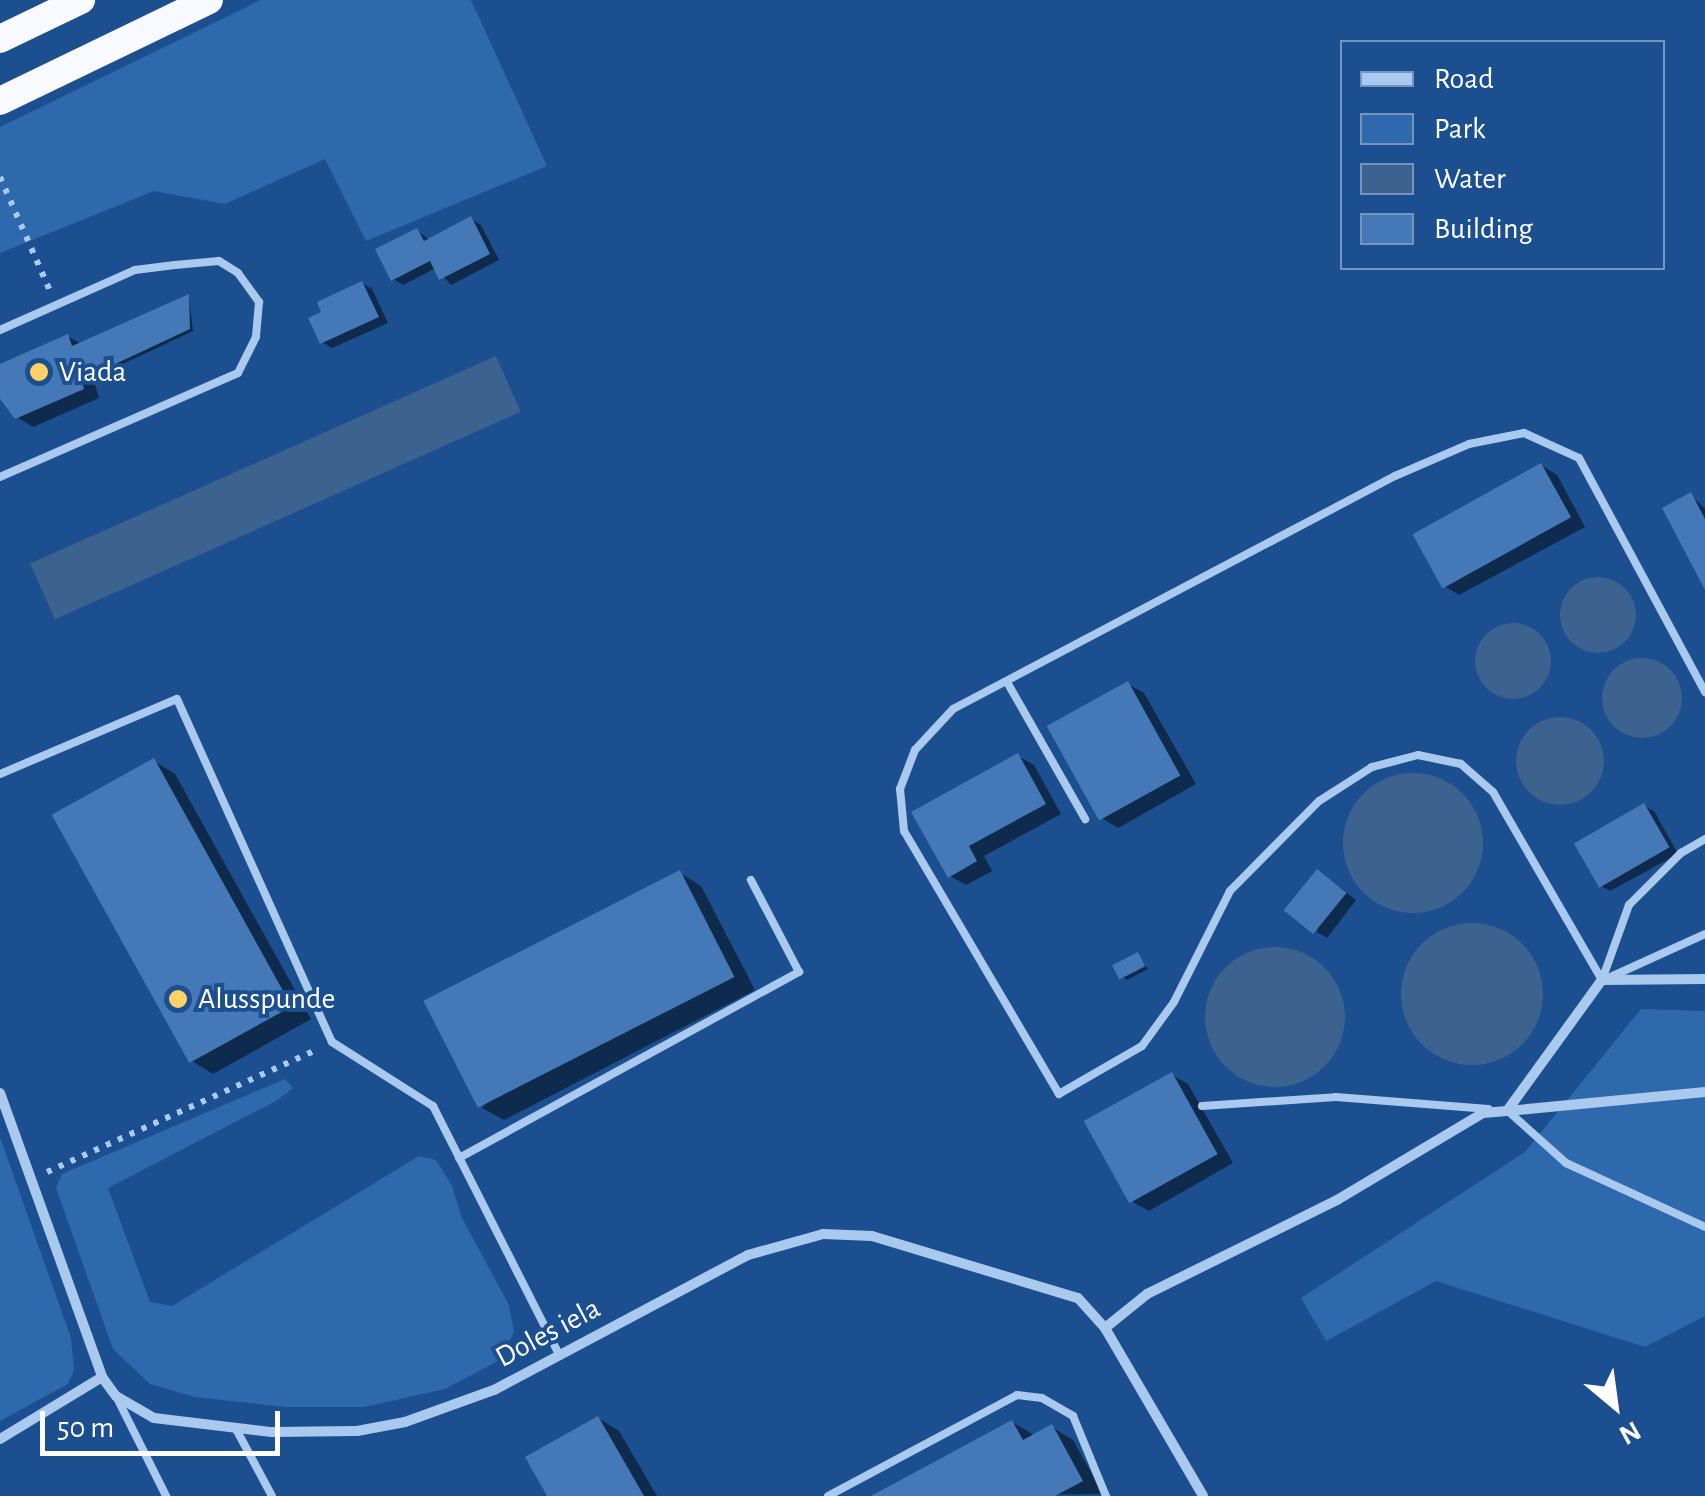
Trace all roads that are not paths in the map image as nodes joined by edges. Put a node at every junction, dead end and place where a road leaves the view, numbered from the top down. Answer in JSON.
{"nodes":[{"id":1,"x":81,"y":0,"type":"edge"},
{"id":2,"x":210,"y":0,"type":"edge"},
{"id":3,"x":0,"y":39,"type":"edge"},
{"id":4,"x":0,"y":101,"type":"edge"},
{"id":5,"x":0,"y":330,"type":"edge"},
{"id":6,"x":0,"y":477,"type":"edge"},
{"id":7,"x":1007,"y":682,"type":"junction"},
{"id":8,"x":1705,"y":692,"type":"edge"},
{"id":9,"x":0,"y":774,"type":"edge"},
{"id":10,"x":1085,"y":819,"type":"dead end"},
{"id":11,"x":1705,"y":840,"type":"edge"},
{"id":12,"x":751,"y":880,"type":"dead end"},
{"id":13,"x":1705,"y":934,"type":"edge"},
{"id":14,"x":1602,"y":980,"type":"junction"},
{"id":15,"x":1705,"y":980,"type":"edge"},
{"id":16,"x":1705,"y":1092,"type":"edge"},
{"id":17,"x":0,"y":1093,"type":"edge"},
{"id":18,"x":1202,"y":1106,"type":"dead end"},
{"id":19,"x":1507,"y":1110,"type":"junction"},
{"id":20,"x":459,"y":1158,"type":"junction"},
{"id":21,"x":1705,"y":1226,"type":"edge"},
{"id":22,"x":1105,"y":1328,"type":"junction"},
{"id":23,"x":560,"y":1356,"type":"junction"},
{"id":24,"x":102,"y":1377,"type":"junction"},
{"id":25,"x":116,"y":1396,"type":"junction"},
{"id":26,"x":236,"y":1429,"type":"junction"},
{"id":27,"x":0,"y":1440,"type":"edge"},
{"id":28,"x":166,"y":1496,"type":"edge"},
{"id":29,"x":272,"y":1496,"type":"edge"},
{"id":30,"x":828,"y":1496,"type":"edge"},
{"id":31,"x":1106,"y":1496,"type":"edge"},
{"id":32,"x":1203,"y":1496,"type":"edge"}],
"edges":[{"from":1,"to":3,"type":"highway"},
{"from":2,"to":4,"type":"highway"},
{"from":5,"to":6,"type":"lane"},
{"from":7,"to":8,"type":"lane"},
{"from":7,"to":10,"type":"lane"},
{"from":7,"to":14,"type":"lane"},
{"from":9,"to":20,"type":"lane"},
{"from":11,"to":14,"type":"lane"},
{"from":12,"to":20,"type":"lane"},
{"from":13,"to":14,"type":"lane"},
{"from":14,"to":15,"type":"street"},
{"from":14,"to":19,"type":"street"},
{"from":16,"to":19,"type":"street"},
{"from":17,"to":24,"type":"street","name":"Doles iela"},
{"from":18,"to":19,"type":"lane"},
{"from":19,"to":21,"type":"lane"},
{"from":19,"to":22,"type":"street"},
{"from":20,"to":23,"type":"lane"},
{"from":22,"to":23,"type":"street","name":"Doles iela"},
{"from":22,"to":32,"type":"street","name":"Doles iela"},
{"from":23,"to":26,"type":"street","name":"Doles iela"},
{"from":24,"to":25,"type":"street","name":"Doles iela"},
{"from":24,"to":27,"type":"street"},
{"from":25,"to":26,"type":"street","name":"Doles iela"},
{"from":25,"to":28,"type":"lane"},
{"from":26,"to":29,"type":"lane"},
{"from":30,"to":31,"type":"lane"}]}
